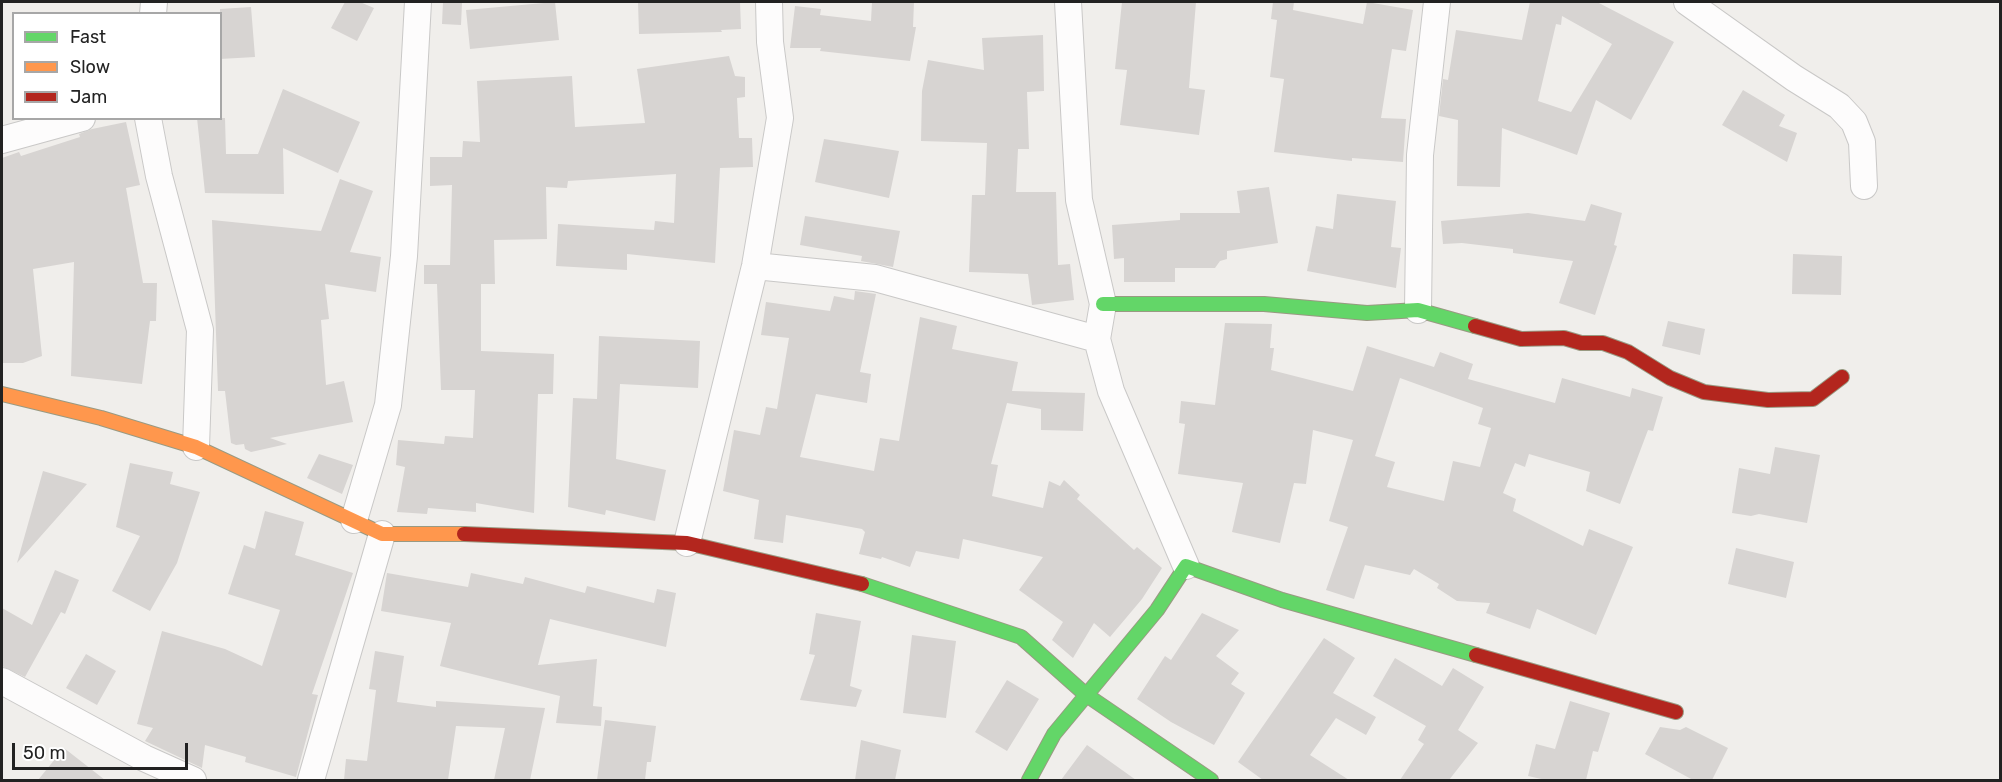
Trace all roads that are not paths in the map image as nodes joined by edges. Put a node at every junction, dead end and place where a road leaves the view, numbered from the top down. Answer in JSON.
{"nodes":[{"id":1,"x":418,"y":2,"type":"edge"},
{"id":2,"x":769,"y":2,"type":"edge"},
{"id":3,"x":1068,"y":2,"type":"edge"},
{"id":4,"x":1437,"y":2,"type":"edge"},
{"id":5,"x":1687,"y":2,"type":"edge"},
{"id":6,"x":75,"y":120,"type":"edge"},
{"id":7,"x":148,"y":120,"type":"edge"},
{"id":8,"x":2,"y":140,"type":"edge"},
{"id":9,"x":1864,"y":186,"type":"dead end"},
{"id":10,"x":755,"y":266,"type":"junction"},
{"id":11,"x":1103,"y":304,"type":"junction"},
{"id":12,"x":1418,"y":310,"type":"junction"},
{"id":13,"x":1096,"y":339,"type":"junction"},
{"id":14,"x":1842,"y":377,"type":"dead end"},
{"id":15,"x":2,"y":394,"type":"edge"},
{"id":16,"x":196,"y":447,"type":"junction"},
{"id":17,"x":354,"y":520,"type":"junction"},
{"id":18,"x":382,"y":534,"type":"junction"},
{"id":19,"x":687,"y":543,"type":"junction"},
{"id":20,"x":1186,"y":566,"type":"junction"},
{"id":21,"x":2,"y":681,"type":"edge"},
{"id":22,"x":1085,"y":694,"type":"junction"},
{"id":23,"x":1676,"y":712,"type":"dead end"},
{"id":24,"x":193,"y":780,"type":"edge"},
{"id":25,"x":311,"y":780,"type":"edge"},
{"id":26,"x":1029,"y":780,"type":"edge"},
{"id":27,"x":1211,"y":780,"type":"edge"}],
"edges":[{"from":1,"to":17,"type":"street"},
{"from":2,"to":10,"type":"street"},
{"from":3,"to":11,"type":"street"},
{"from":4,"to":12,"type":"street"},
{"from":5,"to":9,"type":"street"},
{"from":6,"to":8,"type":"street"},
{"from":7,"to":16,"type":"street"},
{"from":10,"to":13,"type":"street"},
{"from":10,"to":19,"type":"street"},
{"from":11,"to":12,"type":"street"},
{"from":11,"to":13,"type":"street"},
{"from":12,"to":14,"type":"street"},
{"from":13,"to":20,"type":"street"},
{"from":15,"to":16,"type":"street"},
{"from":16,"to":17,"type":"street"},
{"from":17,"to":18,"type":"street"},
{"from":18,"to":19,"type":"street"},
{"from":18,"to":25,"type":"street"},
{"from":19,"to":22,"type":"street"},
{"from":20,"to":22,"type":"street"},
{"from":20,"to":23,"type":"street"},
{"from":21,"to":24,"type":"street"},
{"from":22,"to":26,"type":"street"},
{"from":22,"to":27,"type":"street"}]}
